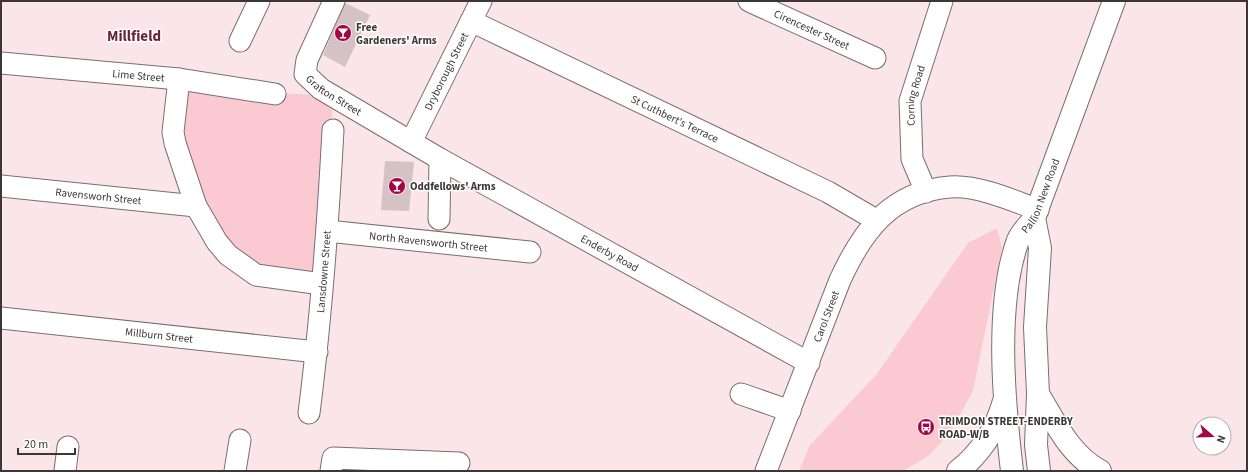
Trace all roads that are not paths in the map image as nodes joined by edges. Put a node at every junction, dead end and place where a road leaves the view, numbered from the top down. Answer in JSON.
{"nodes":[{"id":1,"x":259,"y":1,"type":"edge"},
{"id":2,"x":334,"y":1,"type":"edge"},
{"id":3,"x":481,"y":1,"type":"edge"},
{"id":4,"x":749,"y":1,"type":"edge"},
{"id":5,"x":942,"y":1,"type":"edge"},
{"id":6,"x":1114,"y":1,"type":"edge"},
{"id":7,"x":471,"y":21,"type":"junction"},
{"id":8,"x":240,"y":40,"type":"dead end"},
{"id":9,"x":875,"y":58,"type":"dead end"},
{"id":10,"x":1,"y":63,"type":"edge"},
{"id":11,"x":178,"y":79,"type":"junction"},
{"id":12,"x":275,"y":94,"type":"dead end"},
{"id":13,"x":333,"y":130,"type":"dead end"},
{"id":14,"x":412,"y":142,"type":"junction"},
{"id":15,"x":440,"y":159,"type":"junction"},
{"id":16,"x":1,"y":186,"type":"edge"},
{"id":17,"x":926,"y":192,"type":"junction"},
{"id":18,"x":196,"y":206,"type":"junction"},
{"id":19,"x":1036,"y":214,"type":"junction"},
{"id":20,"x":439,"y":219,"type":"dead end"},
{"id":21,"x":876,"y":220,"type":"junction"},
{"id":22,"x":327,"y":231,"type":"junction"},
{"id":23,"x":530,"y":252,"type":"dead end"},
{"id":24,"x":322,"y":284,"type":"junction"},
{"id":25,"x":1,"y":318,"type":"edge"},
{"id":26,"x":317,"y":352,"type":"junction"},
{"id":27,"x":809,"y":363,"type":"junction"},
{"id":28,"x":741,"y":394,"type":"dead end"},
{"id":29,"x":1038,"y":394,"type":"junction"},
{"id":30,"x":1006,"y":396,"type":"junction"},
{"id":31,"x":790,"y":412,"type":"junction"},
{"id":32,"x":309,"y":413,"type":"dead end"},
{"id":33,"x":240,"y":440,"type":"dead end"},
{"id":34,"x":68,"y":447,"type":"dead end"},
{"id":35,"x":459,"y":463,"type":"dead end"},
{"id":36,"x":65,"y":471,"type":"edge"},
{"id":37,"x":235,"y":471,"type":"edge"},
{"id":38,"x":331,"y":471,"type":"edge"},
{"id":39,"x":766,"y":471,"type":"edge"},
{"id":40,"x":958,"y":471,"type":"edge"},
{"id":41,"x":1012,"y":471,"type":"edge"},
{"id":42,"x":1039,"y":471,"type":"edge"},
{"id":43,"x":1100,"y":471,"type":"edge"}],
"edges":[{"from":1,"to":8,"type":"street"},
{"from":2,"to":14,"type":"street","name":"Grafton Street"},
{"from":3,"to":7,"type":"street","name":"Dryborough Street"},
{"from":4,"to":9,"type":"street","name":"Cirencester Street"},
{"from":5,"to":17,"type":"street","name":"Corning Road"},
{"from":6,"to":19,"type":"street","name":"Pallion New Road"},
{"from":7,"to":14,"type":"street","name":"Dryborough Street"},
{"from":7,"to":21,"type":"street","name":"St Cuthbert's Terrace"},
{"from":10,"to":11,"type":"street","name":"Lime Street"},
{"from":11,"to":12,"type":"street","name":"Lime Street"},
{"from":11,"to":18,"type":"street"},
{"from":13,"to":22,"type":"street","name":"Lansdowne Street"},
{"from":14,"to":15,"type":"street","name":"Enderby Road"},
{"from":15,"to":20,"type":"street"},
{"from":15,"to":27,"type":"street","name":"Enderby Road"},
{"from":16,"to":18,"type":"street","name":"Ravensworh Street"},
{"from":17,"to":19,"type":"street","name":"Carol Street"},
{"from":17,"to":21,"type":"street","name":"Carol Street"},
{"from":18,"to":24,"type":"street"},
{"from":19,"to":29,"type":"street"},
{"from":19,"to":30,"type":"street","name":"Pallion New Road"},
{"from":21,"to":27,"type":"street","name":"Carol Street"},
{"from":22,"to":23,"type":"street","name":"North Ravensworth Street"},
{"from":22,"to":24,"type":"street","name":"Lansdowne Street"},
{"from":24,"to":26,"type":"street","name":"Lansdowne Street"},
{"from":25,"to":26,"type":"street","name":"Millburn Street"},
{"from":26,"to":32,"type":"street","name":"Lansdowne Street"},
{"from":27,"to":31,"type":"street","name":"Carol Street"},
{"from":28,"to":31,"type":"street"},
{"from":29,"to":42,"type":"street"},
{"from":29,"to":43,"type":"street"},
{"from":30,"to":40,"type":"street","name":"Pallion New Road"},
{"from":30,"to":41,"type":"street","name":"Pallion New Road"},
{"from":31,"to":39,"type":"street","name":"Carol Street"},
{"from":33,"to":37,"type":"street"},
{"from":34,"to":36,"type":"street"},
{"from":35,"to":38,"type":"street"}]}
